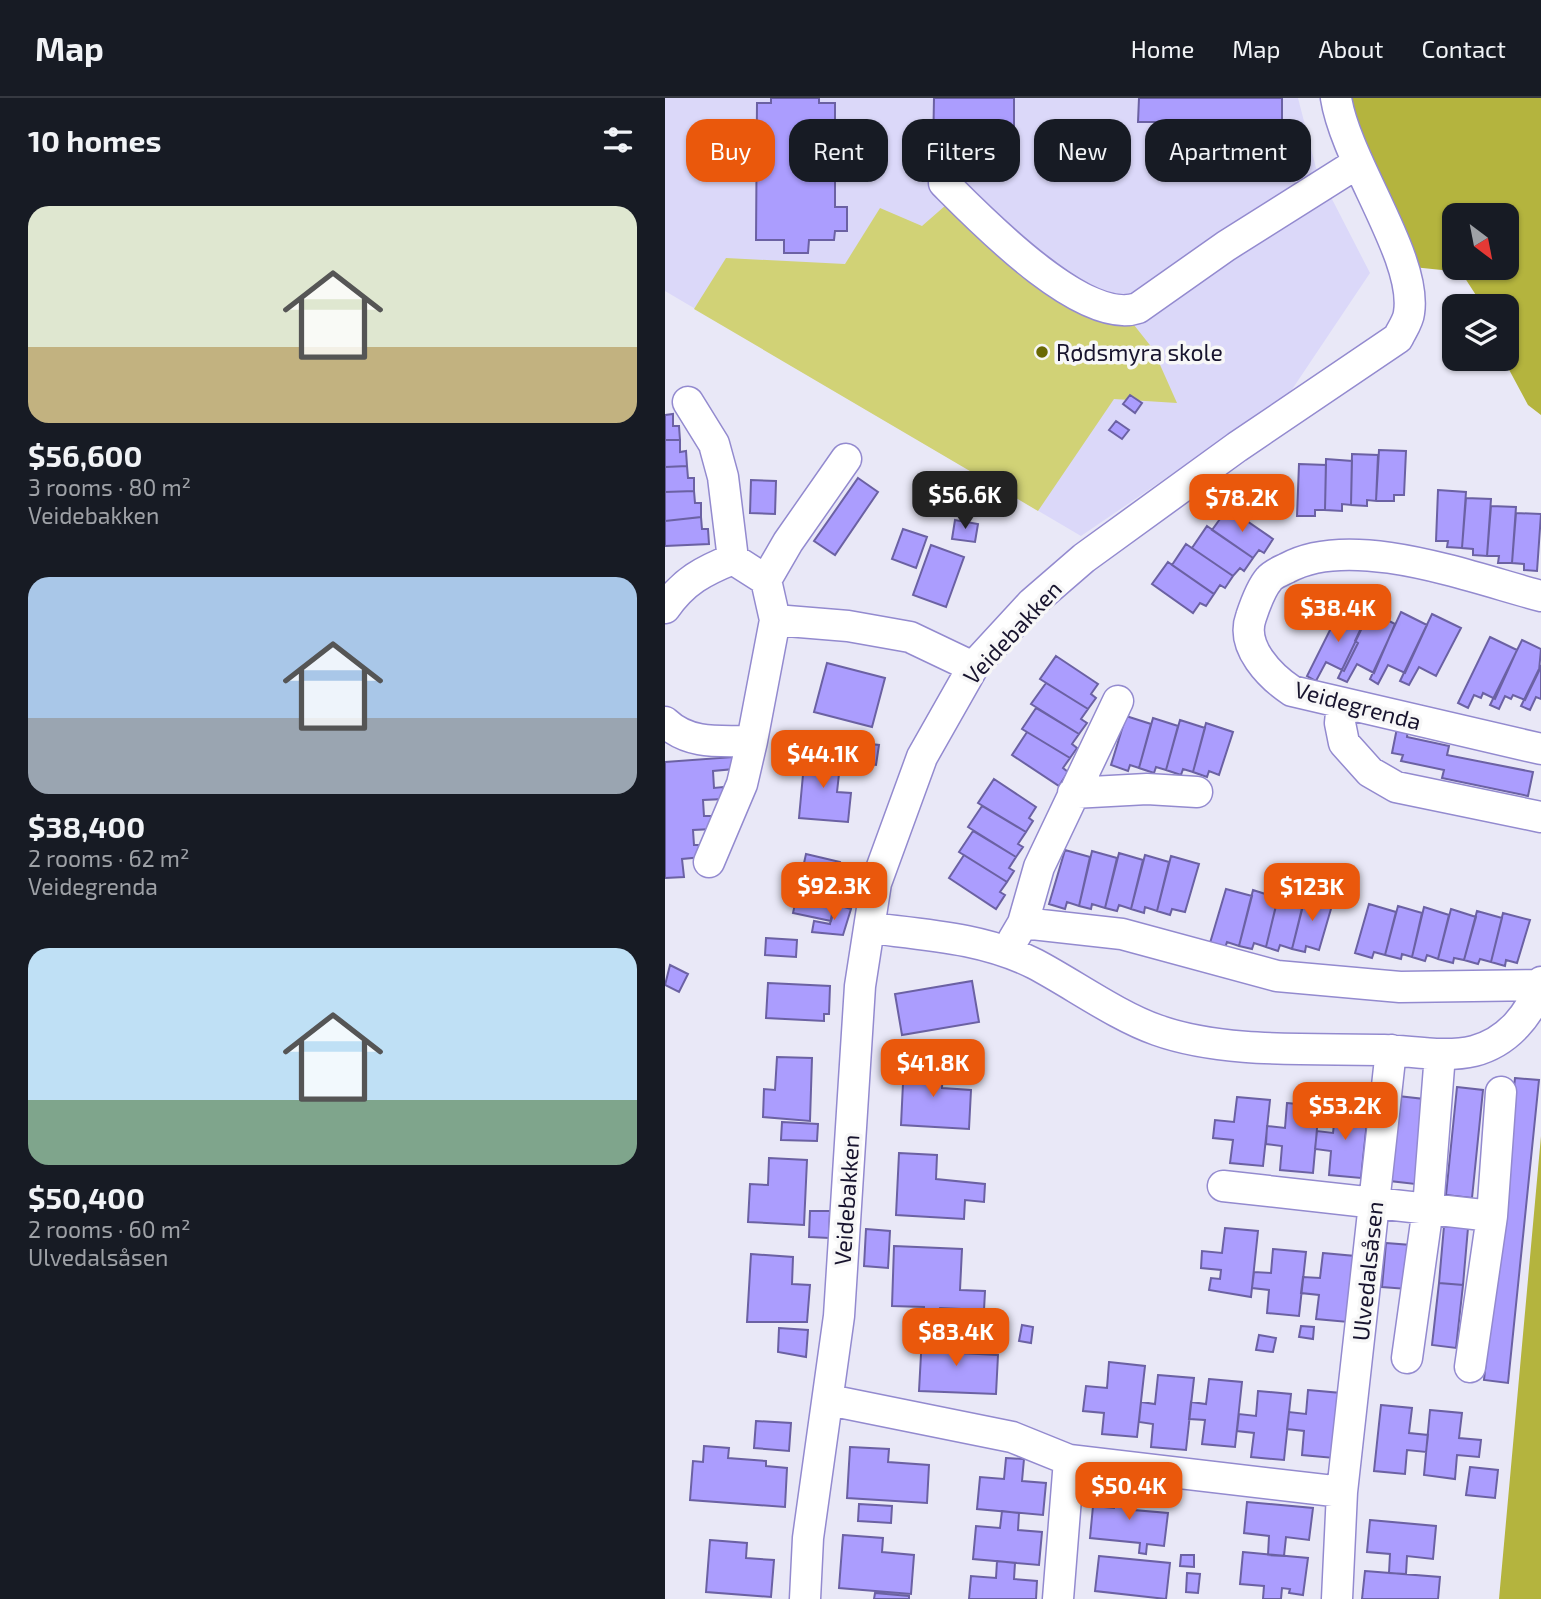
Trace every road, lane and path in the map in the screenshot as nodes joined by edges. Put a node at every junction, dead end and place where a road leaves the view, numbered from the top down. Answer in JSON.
{"nodes":[{"id":1,"x":1336,"y":98,"type":"edge"},
{"id":2,"x":1356,"y":164,"type":"junction"},
{"id":3,"x":944,"y":183,"type":"dead end"},
{"id":4,"x":688,"y":402,"type":"dead end"},
{"id":5,"x":846,"y":459,"type":"dead end"},
{"id":6,"x":733,"y":559,"type":"junction"},
{"id":7,"x":766,"y":580,"type":"junction"},
{"id":8,"x":1541,"y":596,"type":"edge"},
{"id":9,"x":665,"y":608,"type":"edge"},
{"id":10,"x":775,"y":620,"type":"junction"},
{"id":11,"x":972,"y":667,"type":"junction"},
{"id":12,"x":1118,"y":701,"type":"dead end"},
{"id":13,"x":1342,"y":703,"type":"junction"},
{"id":14,"x":665,"y":722,"type":"edge"},
{"id":15,"x":752,"y":741,"type":"junction"},
{"id":16,"x":1541,"y":749,"type":"edge"},
{"id":17,"x":1196,"y":792,"type":"dead end"},
{"id":18,"x":1073,"y":793,"type":"junction"},
{"id":19,"x":1541,"y":817,"type":"edge"},
{"id":20,"x":709,"y":862,"type":"dead end"},
{"id":21,"x":1023,"y":923,"type":"junction"},
{"id":22,"x":870,"y":928,"type":"junction"},
{"id":23,"x":1007,"y":952,"type":"junction"},
{"id":24,"x":1541,"y":984,"type":"edge"},
{"id":25,"x":1391,"y":1050,"type":"junction"},
{"id":26,"x":1440,"y":1054,"type":"junction"},
{"id":27,"x":1501,"y":1093,"type":"dead end"},
{"id":28,"x":1223,"y":1186,"type":"dead end"},
{"id":29,"x":1374,"y":1202,"type":"junction"},
{"id":30,"x":1428,"y":1208,"type":"junction"},
{"id":31,"x":1492,"y":1216,"type":"junction"},
{"id":32,"x":1407,"y":1358,"type":"dead end"},
{"id":33,"x":1471,"y":1367,"type":"dead end"},
{"id":34,"x":829,"y":1400,"type":"junction"},
{"id":35,"x":1069,"y":1460,"type":"junction"},
{"id":36,"x":1342,"y":1492,"type":"junction"},
{"id":37,"x":805,"y":1599,"type":"edge"},
{"id":38,"x":1058,"y":1599,"type":"edge"},
{"id":39,"x":1337,"y":1599,"type":"edge"}],
"edges":[{"from":1,"to":2,"type":"street","name":"Veidebakken"},
{"from":2,"to":3,"type":"street"},
{"from":2,"to":11,"type":"street","name":"Veidebakken"},
{"from":4,"to":6,"type":"street"},
{"from":5,"to":7,"type":"street"},
{"from":6,"to":7,"type":"street"},
{"from":6,"to":9,"type":"street"},
{"from":7,"to":10,"type":"street"},
{"from":8,"to":13,"type":"street","name":"Veidegrenda"},
{"from":10,"to":11,"type":"street"},
{"from":10,"to":15,"type":"street"},
{"from":11,"to":22,"type":"street","name":"Veidebakken"},
{"from":12,"to":18,"type":"street"},
{"from":13,"to":16,"type":"street","name":"Veidegrenda"},
{"from":13,"to":19,"type":"street"},
{"from":14,"to":15,"type":"street"},
{"from":15,"to":20,"type":"street"},
{"from":17,"to":18,"type":"street"},
{"from":18,"to":21,"type":"street"},
{"from":21,"to":23,"type":"street"},
{"from":21,"to":24,"type":"street"},
{"from":22,"to":23,"type":"street"},
{"from":22,"to":34,"type":"street","name":"Veidebakken"},
{"from":23,"to":25,"type":"street"},
{"from":24,"to":26,"type":"street"},
{"from":25,"to":26,"type":"street"},
{"from":25,"to":29,"type":"street","name":"Ulvedalsåsen"},
{"from":26,"to":30,"type":"street"},
{"from":27,"to":31,"type":"street"},
{"from":28,"to":29,"type":"street"},
{"from":29,"to":30,"type":"street"},
{"from":29,"to":36,"type":"street","name":"Ulvedalsåsen"},
{"from":30,"to":31,"type":"street"},
{"from":30,"to":32,"type":"street"},
{"from":31,"to":33,"type":"street"},
{"from":34,"to":35,"type":"street"},
{"from":34,"to":37,"type":"street","name":"Veidebakken"},
{"from":35,"to":36,"type":"street"},
{"from":35,"to":38,"type":"street"},
{"from":36,"to":39,"type":"street","name":"Ulvedalsåsen"}]}
